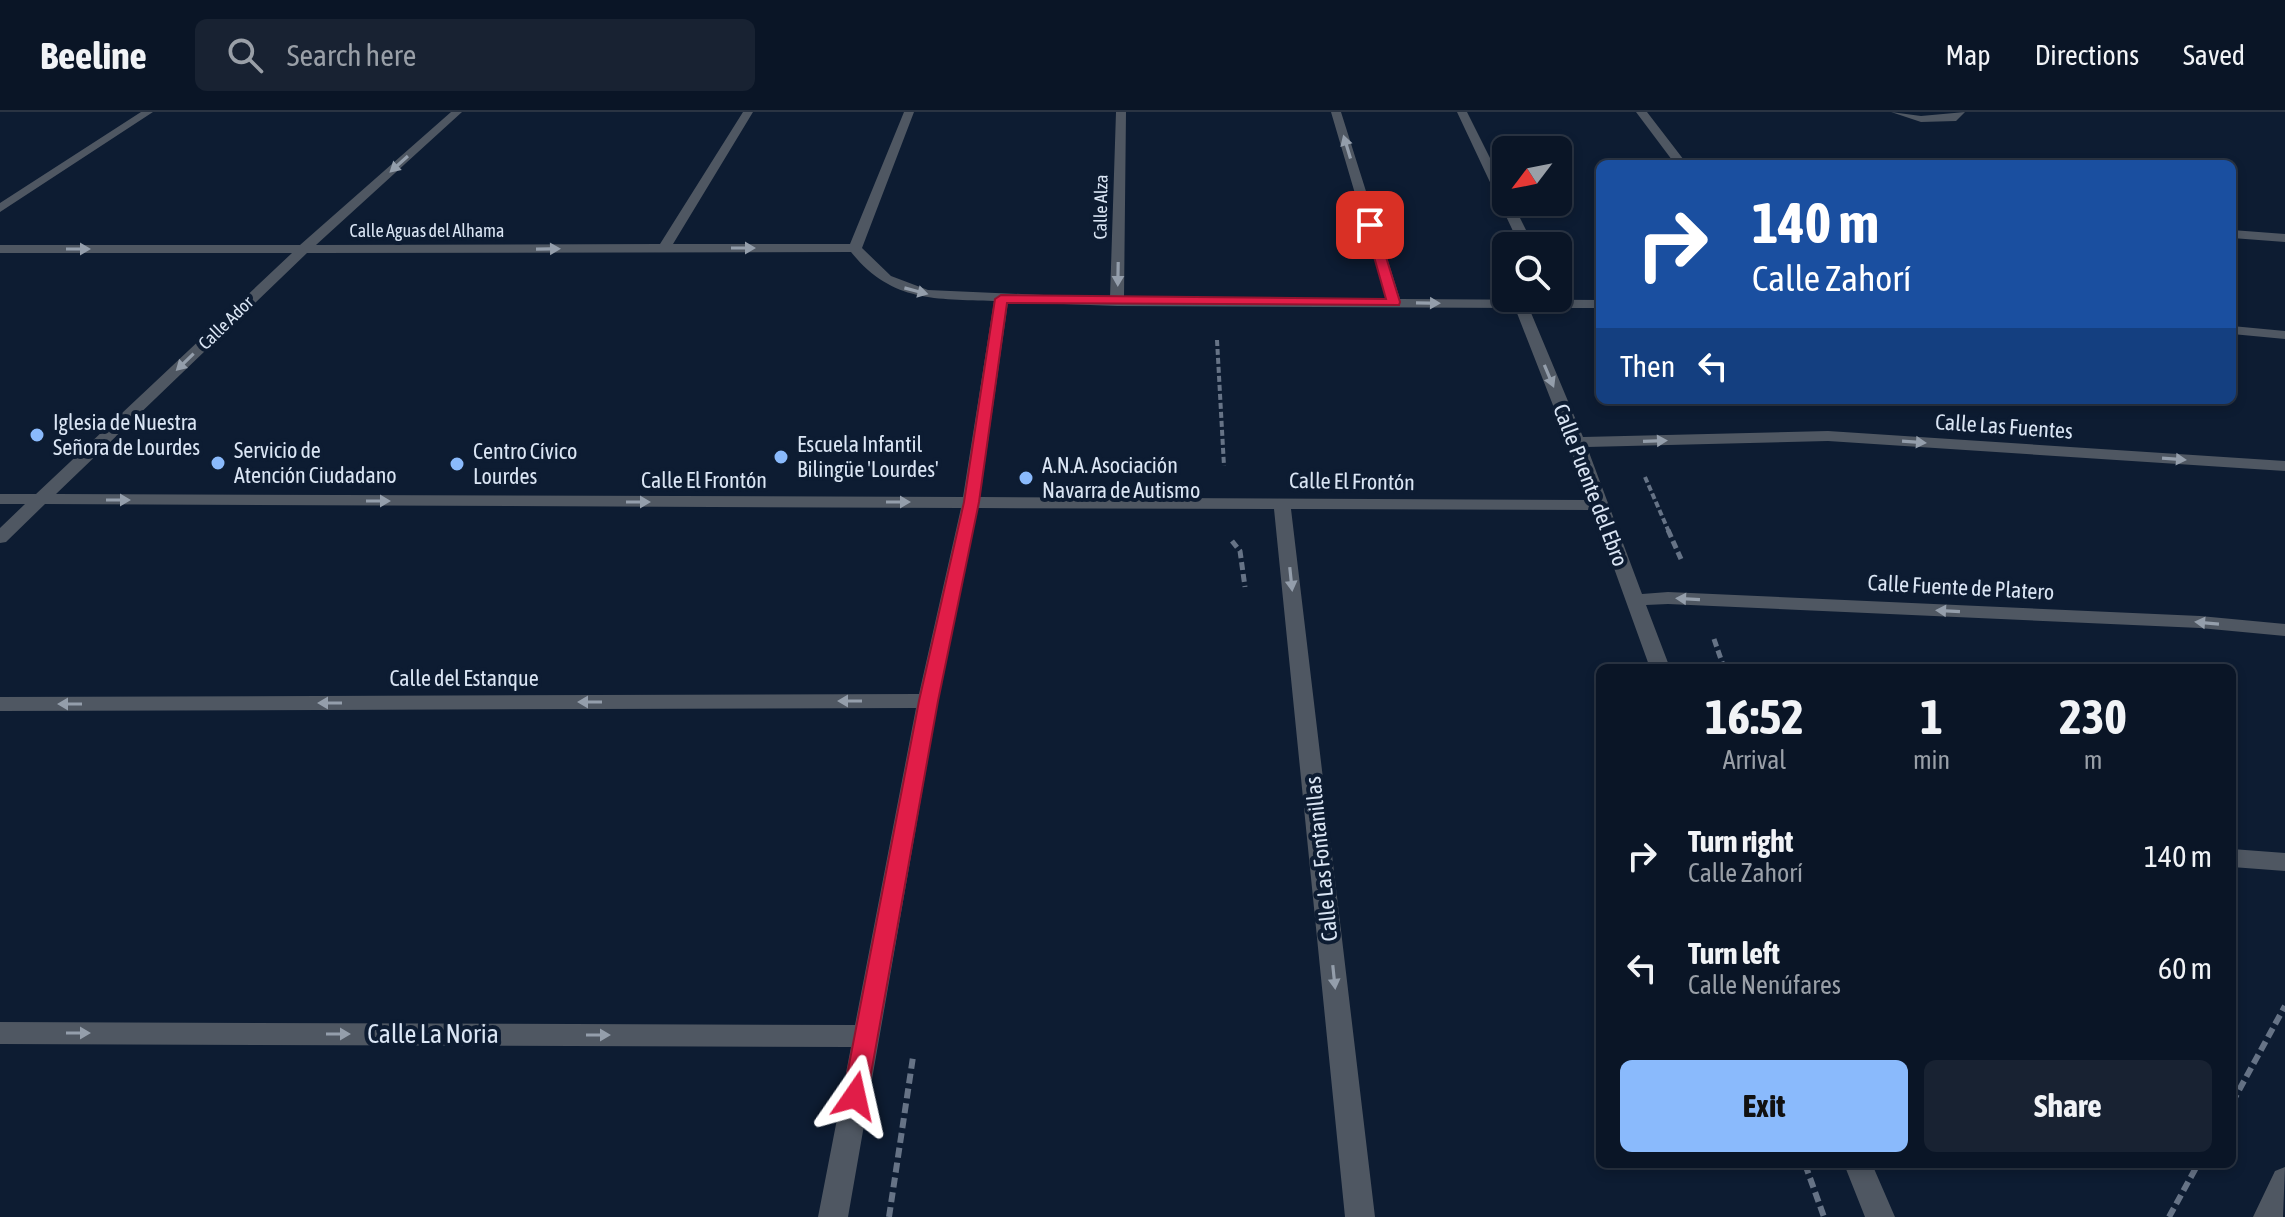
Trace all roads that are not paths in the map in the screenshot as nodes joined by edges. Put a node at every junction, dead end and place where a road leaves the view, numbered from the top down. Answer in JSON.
{"nodes":[{"id":1,"x":148,"y":112,"type":"edge"},
{"id":2,"x":457,"y":112,"type":"edge"},
{"id":3,"x":748,"y":112,"type":"edge"},
{"id":4,"x":909,"y":112,"type":"edge"},
{"id":5,"x":1121,"y":112,"type":"edge"},
{"id":6,"x":1336,"y":112,"type":"edge"},
{"id":7,"x":1462,"y":112,"type":"edge"},
{"id":8,"x":1641,"y":112,"type":"edge"},
{"id":9,"x":1896,"y":112,"type":"edge"},
{"id":10,"x":1960,"y":112,"type":"edge"},
{"id":11,"x":1678,"y":160,"type":"edge"},
{"id":12,"x":0,"y":208,"type":"edge"},
{"id":13,"x":1520,"y":232,"type":"edge"},
{"id":14,"x":2236,"y":234,"type":"edge"},
{"id":15,"x":2285,"y":238,"type":"edge"},
{"id":16,"x":665,"y":247,"type":"junction"},
{"id":17,"x":855,"y":248,"type":"junction"},
{"id":18,"x":0,"y":249,"type":"edge"},
{"id":19,"x":302,"y":250,"type":"junction"},
{"id":20,"x":1001,"y":299,"type":"junction"},
{"id":21,"x":1117,"y":302,"type":"junction"},
{"id":22,"x":1394,"y":302,"type":"junction"},
{"id":23,"x":1572,"y":302,"type":"edge"},
{"id":24,"x":1492,"y":304,"type":"edge"},
{"id":25,"x":1596,"y":304,"type":"edge"},
{"id":26,"x":1523,"y":312,"type":"edge"},
{"id":27,"x":2236,"y":330,"type":"edge"},
{"id":28,"x":2285,"y":335,"type":"edge"},
{"id":29,"x":1577,"y":442,"type":"junction"},
{"id":30,"x":2285,"y":466,"type":"edge"},
{"id":31,"x":0,"y":499,"type":"edge"},
{"id":32,"x":40,"y":500,"type":"junction"},
{"id":33,"x":971,"y":502,"type":"junction"},
{"id":34,"x":1282,"y":502,"type":"junction"},
{"id":35,"x":1600,"y":505,"type":"junction"},
{"id":36,"x":0,"y":538,"type":"edge"},
{"id":37,"x":1635,"y":600,"type":"junction"},
{"id":38,"x":2285,"y":630,"type":"edge"},
{"id":39,"x":1659,"y":664,"type":"edge"},
{"id":40,"x":928,"y":701,"type":"junction"},
{"id":41,"x":0,"y":704,"type":"edge"},
{"id":42,"x":2236,"y":858,"type":"edge"},
{"id":43,"x":2285,"y":862,"type":"edge"},
{"id":44,"x":0,"y":1033,"type":"edge"},
{"id":45,"x":866,"y":1036,"type":"junction"},
{"id":46,"x":1860,"y":1168,"type":"edge"},
{"id":47,"x":2285,"y":1180,"type":"edge"},
{"id":48,"x":833,"y":1217,"type":"edge"},
{"id":49,"x":1360,"y":1217,"type":"edge"},
{"id":50,"x":1880,"y":1217,"type":"edge"},
{"id":51,"x":2268,"y":1217,"type":"edge"}],
"edges":[{"from":1,"to":12,"type":"street"},
{"from":2,"to":19,"type":"street","name":"Calle Ador","one_way":true},
{"from":3,"to":16,"type":"street"},
{"from":4,"to":17,"type":"street"},
{"from":5,"to":21,"type":"street","name":"Calle Alza","one_way":true},
{"from":22,"to":6,"type":"street","one_way":true},
{"from":7,"to":13,"type":"street"},
{"from":8,"to":11,"type":"street"},
{"from":9,"to":10,"type":"street"},
{"from":14,"to":15,"type":"street"},
{"from":16,"to":17,"type":"street","name":"Calle Aguas del Alhama","one_way":true},
{"from":19,"to":16,"type":"street","name":"Calle Aguas del Alhama","one_way":true},
{"from":17,"to":20,"type":"street","one_way":true},
{"from":18,"to":19,"type":"street","name":"Calle Aguas del Alhama","one_way":true},
{"from":19,"to":32,"type":"street","name":"Calle Ador","one_way":true},
{"from":20,"to":21,"type":"street"},
{"from":20,"to":33,"type":"street"},
{"from":21,"to":22,"type":"street"},
{"from":22,"to":24,"type":"street","one_way":true},
{"from":23,"to":25,"type":"street"},
{"from":26,"to":29,"type":"street","name":"Calle Puente del Ebro","one_way":true},
{"from":27,"to":28,"type":"street"},
{"from":29,"to":30,"type":"street","name":"Calle Las Fuentes","one_way":true},
{"from":29,"to":35,"type":"street","name":"Calle Puente del Ebro"},
{"from":31,"to":32,"type":"street","name":"Calle El Frontón"},
{"from":32,"to":33,"type":"street","name":"Calle El Frontón","one_way":true},
{"from":32,"to":36,"type":"street","name":"Calle Ador"},
{"from":33,"to":34,"type":"street","name":"Calle El Frontón"},
{"from":33,"to":40,"type":"street"},
{"from":34,"to":35,"type":"street","name":"Calle El Frontón"},
{"from":34,"to":49,"type":"street","name":"Calle Las Fontanillas","one_way":true},
{"from":35,"to":37,"type":"street","name":"Calle Puente del Ebro"},
{"from":38,"to":37,"type":"street","name":"Calle Fuente de Platero","one_way":true},
{"from":37,"to":39,"type":"street","name":"Calle Puente del Ebro"},
{"from":40,"to":41,"type":"street","name":"Calle del Estanque","one_way":true},
{"from":40,"to":45,"type":"street"},
{"from":42,"to":43,"type":"street"},
{"from":44,"to":45,"type":"street","name":"Calle La Noria","one_way":true},
{"from":45,"to":48,"type":"street"},
{"from":46,"to":50,"type":"street"},
{"from":47,"to":51,"type":"street"}]}
